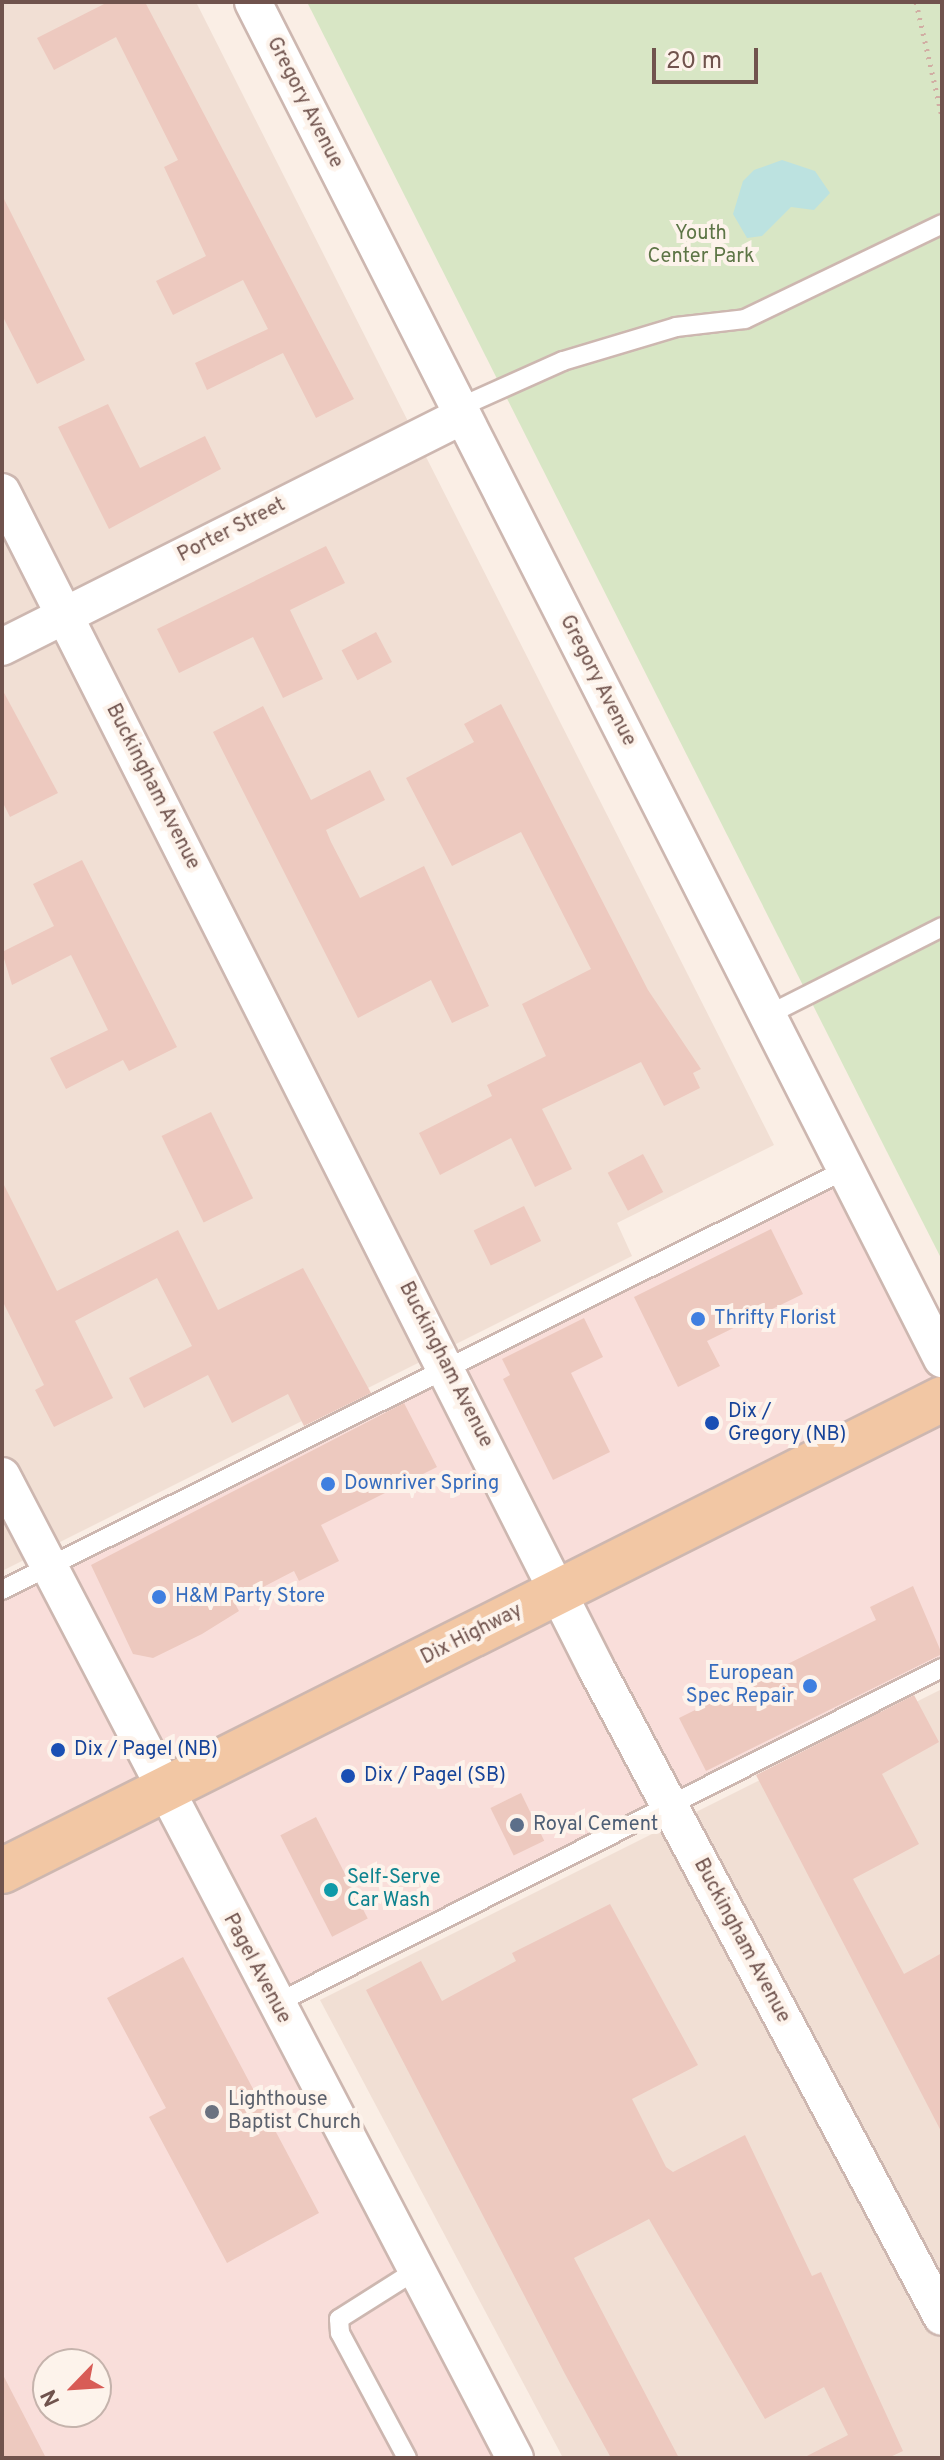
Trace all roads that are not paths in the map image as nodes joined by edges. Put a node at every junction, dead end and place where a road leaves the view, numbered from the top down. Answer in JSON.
{"nodes":[{"id":1,"x":253,"y":2,"type":"edge"},
{"id":2,"x":942,"y":224,"type":"edge"},
{"id":3,"x":460,"y":412,"type":"junction"},
{"id":4,"x":2,"y":492,"type":"edge"},
{"id":5,"x":65,"y":616,"type":"junction"},
{"id":6,"x":2,"y":647,"type":"edge"},
{"id":7,"x":942,"y":927,"type":"edge"},
{"id":8,"x":768,"y":1015,"type":"junction"},
{"id":9,"x":847,"y":1169,"type":"junction"},
{"id":10,"x":942,"y":1359,"type":"edge"},
{"id":11,"x":447,"y":1368,"type":"junction"},
{"id":12,"x":942,"y":1399,"type":"edge"},
{"id":13,"x":2,"y":1476,"type":"edge"},
{"id":14,"x":48,"y":1567,"type":"junction"},
{"id":15,"x":2,"y":1590,"type":"edge"},
{"id":16,"x":560,"y":1591,"type":"junction"},
{"id":17,"x":942,"y":1668,"type":"edge"},
{"id":18,"x":162,"y":1791,"type":"junction"},
{"id":19,"x":670,"y":1806,"type":"junction"},
{"id":20,"x":2,"y":1871,"type":"edge"},
{"id":21,"x":275,"y":2004,"type":"junction"},
{"id":22,"x":415,"y":2271,"type":"junction"},
{"id":23,"x":942,"y":2317,"type":"edge"},
{"id":24,"x":407,"y":2458,"type":"edge"},
{"id":25,"x":515,"y":2458,"type":"edge"}],
"edges":[{"from":1,"to":3,"type":"street","name":"Gregory Avenue"},
{"from":2,"to":3,"type":"lane"},
{"from":3,"to":5,"type":"street","name":"Porter Street"},
{"from":3,"to":8,"type":"street","name":"Gregory Avenue"},
{"from":4,"to":5,"type":"street","name":"Buckingham Avenue"},
{"from":5,"to":6,"type":"street","name":"Porter Street"},
{"from":5,"to":11,"type":"street","name":"Buckingham Avenue"},
{"from":7,"to":8,"type":"lane"},
{"from":8,"to":9,"type":"street","name":"Gregory Avenue"},
{"from":9,"to":10,"type":"street","name":"Gregory Avenue"},
{"from":9,"to":11,"type":"lane"},
{"from":11,"to":14,"type":"lane"},
{"from":11,"to":16,"type":"street","name":"Buckingham Avenue"},
{"from":12,"to":16,"type":"main road","name":"Dix Highway"},
{"from":13,"to":14,"type":"street","name":"Pagel Avenue"},
{"from":14,"to":15,"type":"lane"},
{"from":14,"to":18,"type":"street","name":"Pagel Avenue"},
{"from":16,"to":18,"type":"main road","name":"Dix Highway"},
{"from":16,"to":19,"type":"street","name":"Buckingham Avenue"},
{"from":17,"to":19,"type":"lane"},
{"from":18,"to":20,"type":"main road","name":"Dix Highway"},
{"from":18,"to":21,"type":"street","name":"Pagel Avenue"},
{"from":19,"to":21,"type":"lane"},
{"from":19,"to":23,"type":"street","name":"Buckingham Avenue"},
{"from":21,"to":22,"type":"street","name":"Pagel Avenue"},
{"from":22,"to":24,"type":"lane"},
{"from":22,"to":25,"type":"street","name":"Pagel Avenue"}]}
